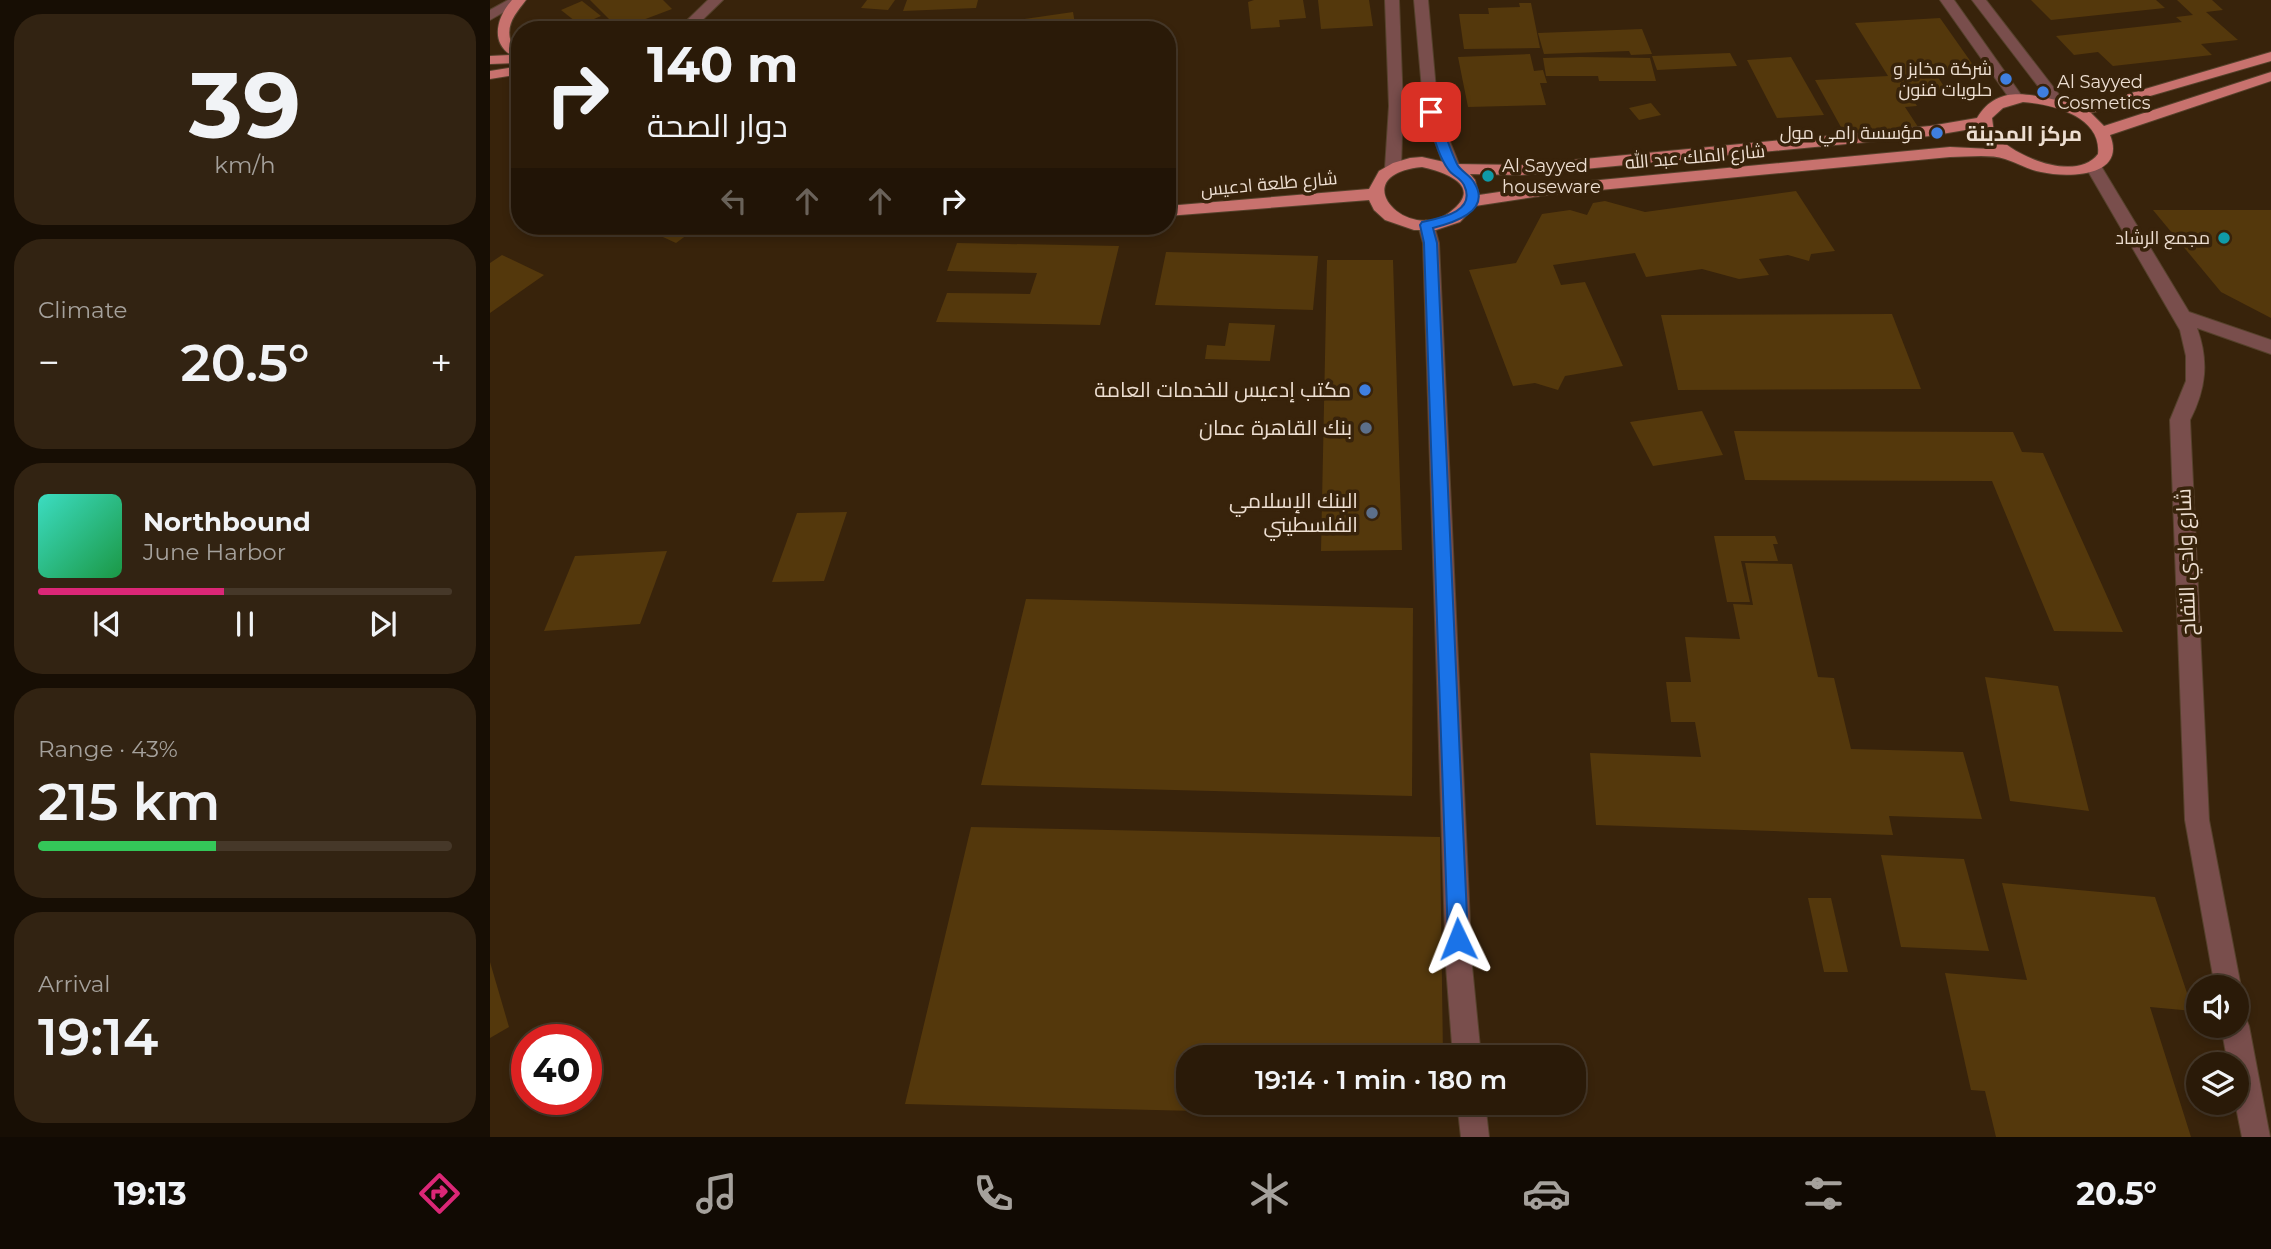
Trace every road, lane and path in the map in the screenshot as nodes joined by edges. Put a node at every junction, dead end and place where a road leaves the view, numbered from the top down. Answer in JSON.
{"nodes":[{"id":1,"x":518,"y":0,"type":"edge"},
{"id":2,"x":716,"y":0,"type":"edge"},
{"id":3,"x":1392,"y":0,"type":"edge"},
{"id":4,"x":1421,"y":0,"type":"edge"},
{"id":5,"x":1947,"y":0,"type":"edge"},
{"id":6,"x":1979,"y":0,"type":"edge"},
{"id":7,"x":490,"y":16,"type":"edge"},
{"id":8,"x":694,"y":21,"type":"edge"},
{"id":9,"x":511,"y":51,"type":"edge"},
{"id":10,"x":2271,"y":56,"type":"edge"},
{"id":11,"x":511,"y":58,"type":"edge"},
{"id":12,"x":490,"y":60,"type":"edge"},
{"id":13,"x":511,"y":72,"type":"edge"},
{"id":14,"x":490,"y":75,"type":"edge"},
{"id":15,"x":2271,"y":76,"type":"edge"},
{"id":16,"x":2017,"y":99,"type":"junction"},
{"id":17,"x":2059,"y":104,"type":"junction"},
{"id":18,"x":2077,"y":111,"type":"junction"},
{"id":19,"x":1983,"y":122,"type":"junction"},
{"id":20,"x":2103,"y":132,"type":"junction"},
{"id":21,"x":2007,"y":154,"type":"junction"},
{"id":22,"x":2093,"y":166,"type":"junction"},
{"id":23,"x":1393,"y":168,"type":"junction"},
{"id":24,"x":1453,"y":169,"type":"junction"},
{"id":25,"x":1375,"y":194,"type":"junction"},
{"id":26,"x":1471,"y":201,"type":"junction"},
{"id":27,"x":1176,"y":210,"type":"edge"},
{"id":28,"x":1426,"y":225,"type":"junction"},
{"id":29,"x":2183,"y":316,"type":"junction"},
{"id":30,"x":2271,"y":347,"type":"edge"},
{"id":31,"x":2226,"y":975,"type":"edge"},
{"id":32,"x":2237,"y":1038,"type":"edge"},
{"id":33,"x":1466,"y":1045,"type":"edge"},
{"id":34,"x":1472,"y":1115,"type":"edge"},
{"id":35,"x":1475,"y":1137,"type":"edge"},
{"id":36,"x":2256,"y":1137,"type":"edge"}],
"edges":[{"from":1,"to":7,"type":"street"},
{"from":1,"to":9,"type":"main road"},
{"from":2,"to":8,"type":"street"},
{"from":3,"to":23,"type":"street"},
{"from":4,"to":24,"type":"street"},
{"from":5,"to":16,"type":"street"},
{"from":6,"to":17,"type":"street"},
{"from":10,"to":18,"type":"main road"},
{"from":11,"to":12,"type":"main road"},
{"from":13,"to":14,"type":"main road"},
{"from":15,"to":20,"type":"main road"},
{"from":16,"to":17,"type":"main road"},
{"from":16,"to":19,"type":"main road"},
{"from":17,"to":18,"type":"main road"},
{"from":18,"to":20,"type":"main road"},
{"from":19,"to":21,"type":"main road"},
{"from":19,"to":24,"type":"main road"},
{"from":20,"to":22,"type":"main road"},
{"from":21,"to":22,"type":"main road"},
{"from":21,"to":26,"type":"main road","name":"شارع الملك عبد الله"},
{"from":22,"to":29,"type":"street","name":"شارع وادي التفاح"},
{"from":23,"to":24,"type":"main road"},
{"from":23,"to":25,"type":"main road"},
{"from":24,"to":26,"type":"main road"},
{"from":25,"to":27,"type":"main road","name":"شارع طلعة ادعيس"},
{"from":25,"to":28,"type":"main road"},
{"from":26,"to":28,"type":"main road"},
{"from":28,"to":33,"type":"street"},
{"from":29,"to":30,"type":"street"},
{"from":29,"to":31,"type":"street","name":"شارع وادي التفاح"},
{"from":32,"to":36,"type":"street"},
{"from":34,"to":35,"type":"street"}]}
